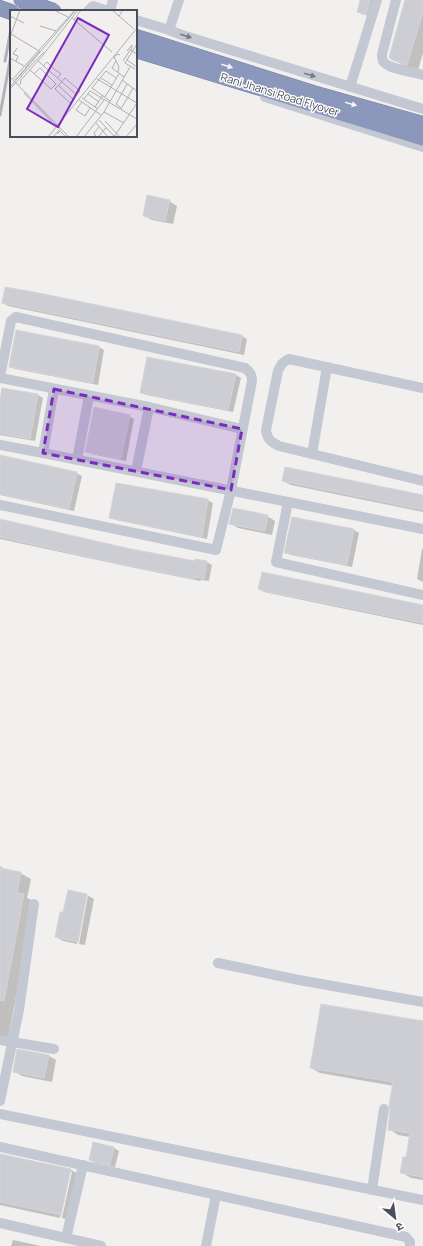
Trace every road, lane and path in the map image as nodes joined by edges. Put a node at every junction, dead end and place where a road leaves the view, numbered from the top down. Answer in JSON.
{"nodes":[{"id":1,"x":21,"y":0,"type":"edge"},
{"id":2,"x":113,"y":0,"type":"edge"},
{"id":3,"x":179,"y":0,"type":"edge"},
{"id":4,"x":377,"y":0,"type":"edge"},
{"id":5,"x":396,"y":0,"type":"edge"},
{"id":6,"x":0,"y":8,"type":"edge"},
{"id":7,"x":51,"y":10,"type":"edge"},
{"id":8,"x":89,"y":10,"type":"edge"},
{"id":9,"x":106,"y":10,"type":"edge"},
{"id":10,"x":109,"y":10,"type":"edge"},
{"id":11,"x":10,"y":12,"type":"edge"},
{"id":12,"x":137,"y":20,"type":"edge"},
{"id":13,"x":169,"y":30,"type":"junction"},
{"id":14,"x":137,"y":38,"type":"edge"},
{"id":15,"x":137,"y":50,"type":"edge"},
{"id":16,"x":137,"y":57,"type":"edge"},
{"id":17,"x":423,"y":75,"type":"edge"},
{"id":18,"x":350,"y":87,"type":"junction"},
{"id":19,"x":423,"y":109,"type":"edge"},
{"id":20,"x":423,"y":124,"type":"edge"},
{"id":21,"x":423,"y":138,"type":"edge"},
{"id":22,"x":423,"y":146,"type":"edge"},
{"id":23,"x":327,"y":367,"type":"junction"},
{"id":24,"x":0,"y":377,"type":"edge"},
{"id":25,"x":423,"y":388,"type":"edge"},
{"id":26,"x":54,"y":389,"type":"junction"},
{"id":27,"x":89,"y":396,"type":"junction"},
{"id":28,"x":149,"y":407,"type":"junction"},
{"id":29,"x":242,"y":429,"type":"junction"},
{"id":30,"x":0,"y":446,"type":"edge"},
{"id":31,"x":42,"y":453,"type":"junction"},
{"id":32,"x":312,"y":454,"type":"junction"},
{"id":33,"x":77,"y":460,"type":"junction"},
{"id":34,"x":136,"y":471,"type":"junction"},
{"id":35,"x":423,"y":481,"type":"edge"},
{"id":36,"x":231,"y":490,"type":"junction"},
{"id":37,"x":288,"y":502,"type":"junction"},
{"id":38,"x":0,"y":505,"type":"edge"},
{"id":39,"x":423,"y":528,"type":"edge"},
{"id":40,"x":423,"y":595,"type":"edge"},
{"id":41,"x":34,"y":904,"type":"dead end"},
{"id":42,"x":218,"y":963,"type":"dead end"},
{"id":43,"x":423,"y":1002,"type":"edge"},
{"id":44,"x":0,"y":1040,"type":"edge"},
{"id":45,"x":12,"y":1042,"type":"junction"},
{"id":46,"x":54,"y":1048,"type":"dead end"},
{"id":47,"x":0,"y":1101,"type":"edge"},
{"id":48,"x":384,"y":1109,"type":"dead end"},
{"id":49,"x":0,"y":1114,"type":"edge"},
{"id":50,"x":0,"y":1146,"type":"edge"},
{"id":51,"x":83,"y":1165,"type":"junction"},
{"id":52,"x":372,"y":1190,"type":"junction"},
{"id":53,"x":216,"y":1194,"type":"junction"},
{"id":54,"x":423,"y":1200,"type":"edge"},
{"id":55,"x":0,"y":1223,"type":"edge"},
{"id":56,"x":66,"y":1238,"type":"junction"},
{"id":57,"x":101,"y":1246,"type":"edge"},
{"id":58,"x":206,"y":1246,"type":"edge"},
{"id":59,"x":410,"y":1246,"type":"edge"}],
"edges":[{"from":1,"to":7,"type":"highway","bridge":true},
{"from":2,"to":10,"type":"street"},
{"from":3,"to":13,"type":"street"},
{"from":4,"to":18,"type":"street"},
{"from":5,"to":17,"type":"street"},
{"from":6,"to":11,"type":"highway"},
{"from":8,"to":9,"type":"street"},
{"from":12,"to":13,"type":"street"},
{"from":13,"to":18,"type":"street","one_way":true},
{"from":14,"to":20,"type":"highway","name":"Rani Jhansi Road Flyover","one_way":true},
{"from":15,"to":21,"type":"highway","name":"Rani Jhansi Road Flyover"},
{"from":16,"to":22,"type":"street"},
{"from":18,"to":19,"type":"street"},
{"from":23,"to":25,"type":"street"},
{"from":23,"to":32,"type":"street"},
{"from":23,"to":32,"type":"street"},
{"from":24,"to":26,"type":"street"},
{"from":24,"to":29,"type":"street"},
{"from":26,"to":27,"type":"street"},
{"from":26,"to":31,"type":"street"},
{"from":27,"to":28,"type":"street"},
{"from":27,"to":33,"type":"street"},
{"from":28,"to":29,"type":"street"},
{"from":28,"to":34,"type":"street"},
{"from":29,"to":36,"type":"street"},
{"from":30,"to":31,"type":"street"},
{"from":31,"to":33,"type":"street"},
{"from":32,"to":35,"type":"street"},
{"from":33,"to":34,"type":"street"},
{"from":34,"to":36,"type":"street"},
{"from":36,"to":37,"type":"street"},
{"from":36,"to":38,"type":"street"},
{"from":37,"to":39,"type":"street"},
{"from":37,"to":40,"type":"street"},
{"from":41,"to":45,"type":"street"},
{"from":42,"to":43,"type":"street"},
{"from":44,"to":45,"type":"street"},
{"from":45,"to":46,"type":"street"},
{"from":45,"to":47,"type":"street"},
{"from":48,"to":52,"type":"street"},
{"from":49,"to":52,"type":"street"},
{"from":50,"to":51,"type":"street"},
{"from":51,"to":53,"type":"street"},
{"from":51,"to":56,"type":"street"},
{"from":52,"to":54,"type":"street"},
{"from":53,"to":58,"type":"street"},
{"from":53,"to":59,"type":"street"},
{"from":55,"to":56,"type":"street"},
{"from":56,"to":57,"type":"street"}]}
